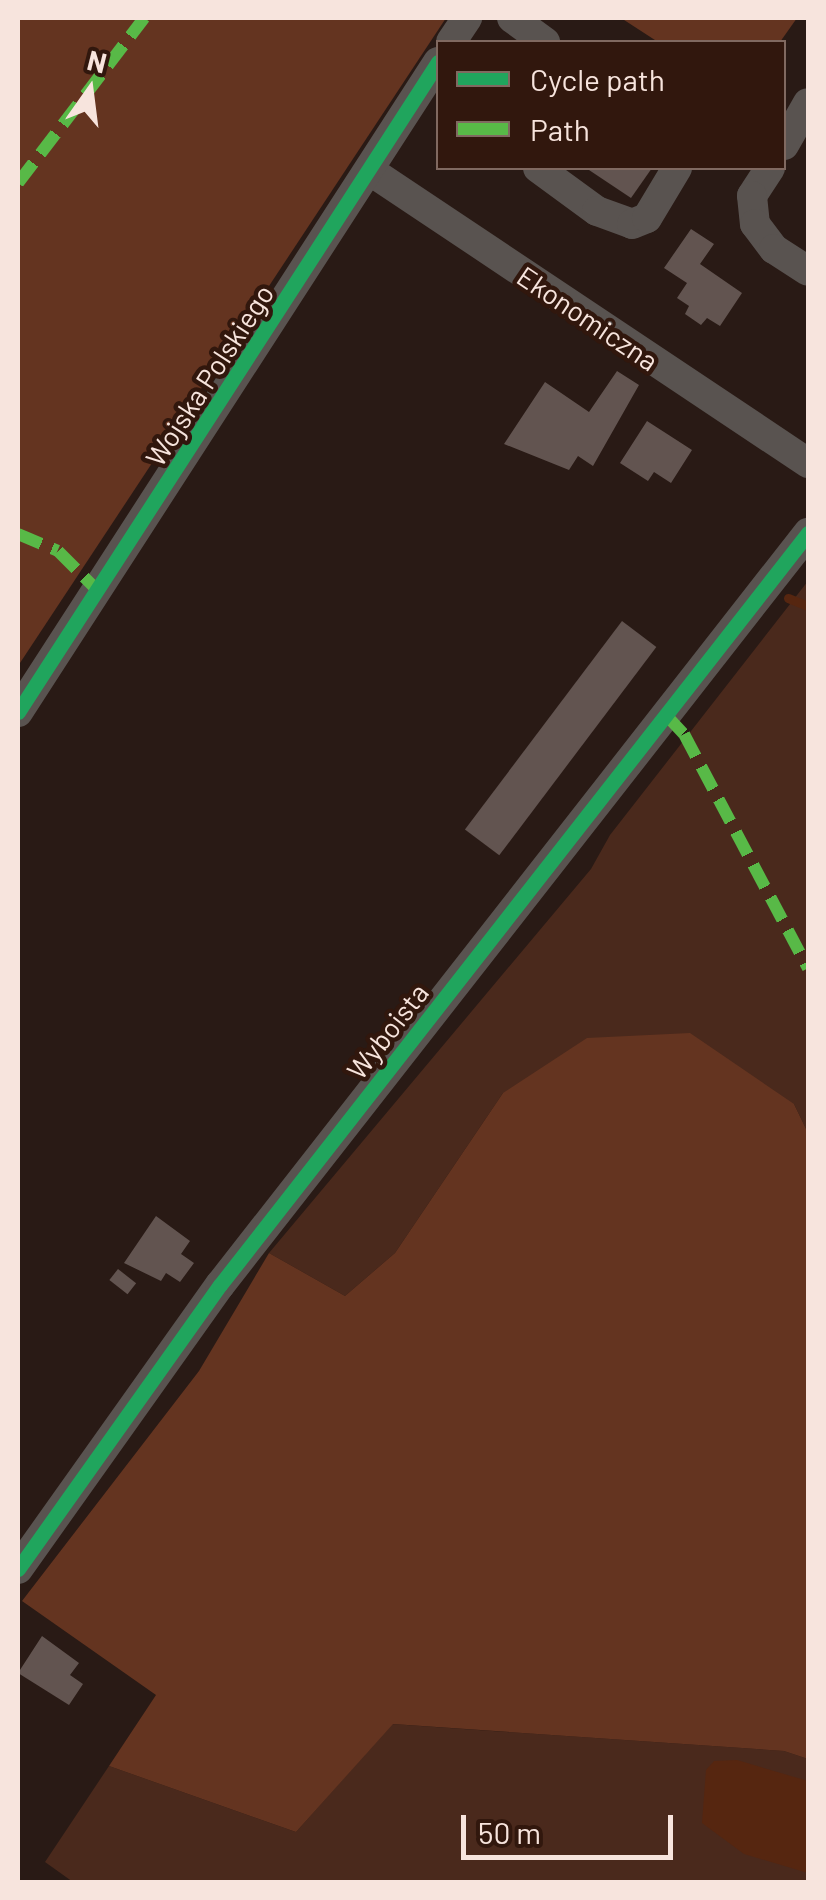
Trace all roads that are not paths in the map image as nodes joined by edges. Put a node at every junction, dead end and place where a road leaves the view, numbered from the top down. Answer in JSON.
{"nodes":[{"id":1,"x":467,"y":18,"type":"edge"},
{"id":2,"x":512,"y":18,"type":"edge"},
{"id":3,"x":452,"y":40,"type":"edge"},
{"id":4,"x":543,"y":40,"type":"edge"},
{"id":5,"x":436,"y":65,"type":"edge"},
{"id":6,"x":808,"y":104,"type":"edge"},
{"id":7,"x":786,"y":142,"type":"edge"},
{"id":8,"x":369,"y":170,"type":"junction"},
{"id":9,"x":541,"y":170,"type":"edge"},
{"id":10,"x":676,"y":170,"type":"edge"},
{"id":11,"x":769,"y":170,"type":"edge"},
{"id":12,"x":808,"y":271,"type":"edge"},
{"id":13,"x":808,"y":463,"type":"edge"},
{"id":14,"x":808,"y":533,"type":"edge"},
{"id":15,"x":18,"y":712,"type":"edge"},
{"id":16,"x":18,"y":1569,"type":"edge"}],
"edges":[{"from":1,"to":3,"type":"street"},
{"from":2,"to":4,"type":"street"},
{"from":5,"to":8,"type":"street","name":"Wojska Polskiego"},
{"from":6,"to":7,"type":"street"},
{"from":8,"to":13,"type":"street","name":"Ekonomiczna"},
{"from":8,"to":15,"type":"street","name":"Wojska Polskiego"},
{"from":9,"to":10,"type":"street"},
{"from":11,"to":12,"type":"street"},
{"from":14,"to":16,"type":"street","name":"Wyboista"}]}
